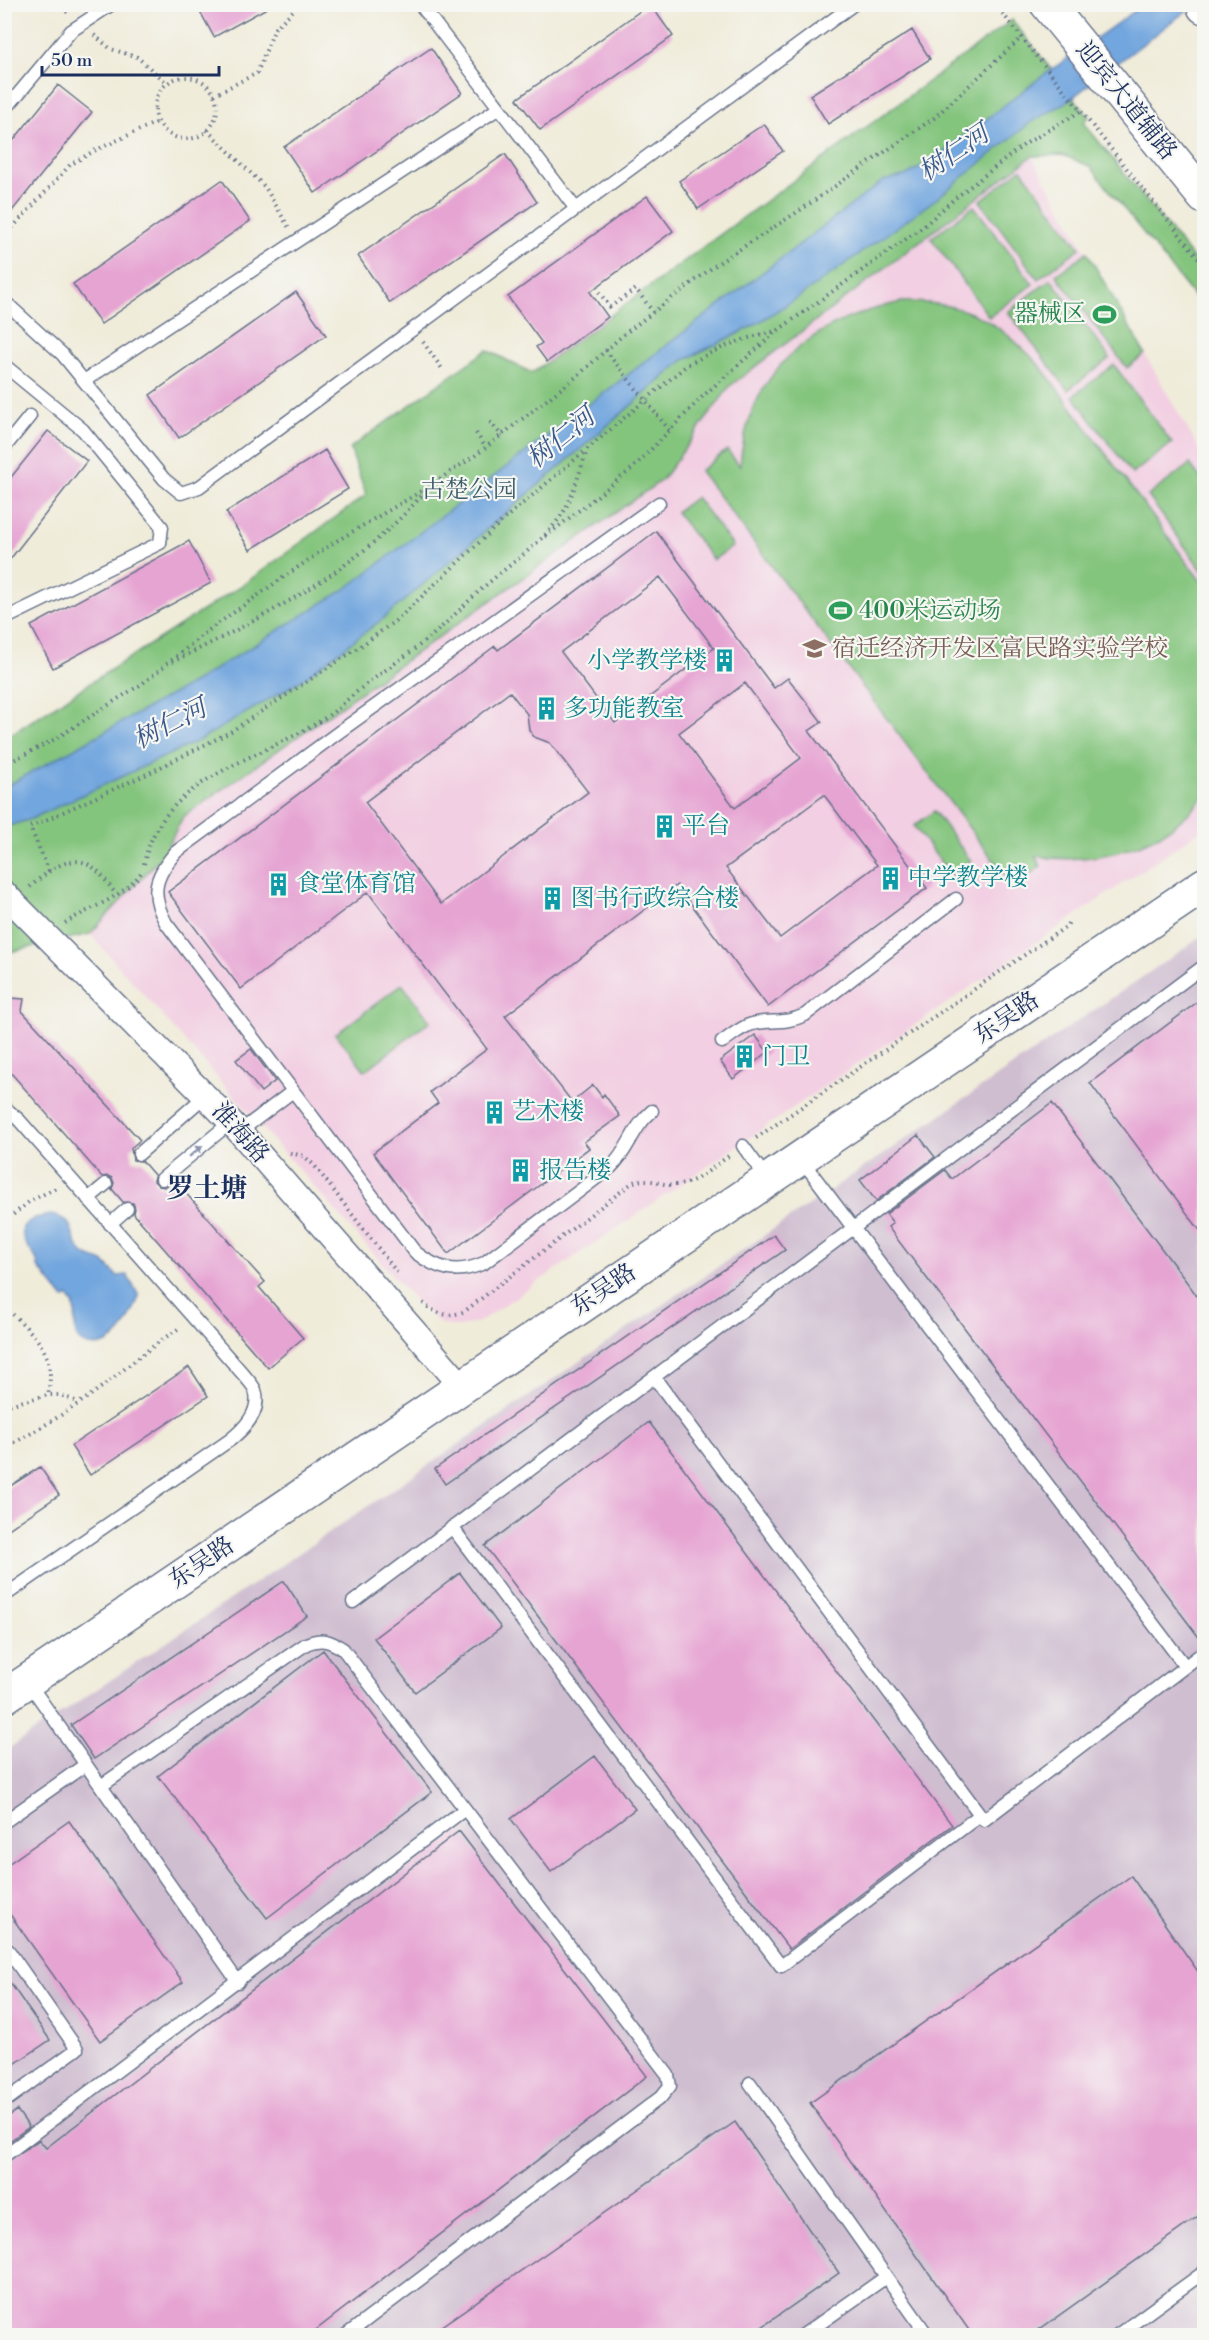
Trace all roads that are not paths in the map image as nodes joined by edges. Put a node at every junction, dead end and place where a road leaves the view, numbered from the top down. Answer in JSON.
{"nodes":[{"id":1,"x":112,"y":4,"type":"edge"},
{"id":2,"x":420,"y":4,"type":"edge"},
{"id":3,"x":854,"y":4,"type":"edge"},
{"id":4,"x":1047,"y":4,"type":"edge"},
{"id":5,"x":499,"y":108,"type":"junction"},
{"id":6,"x":4,"y":111,"type":"edge"},
{"id":7,"x":1204,"y":197,"type":"edge"},
{"id":8,"x":576,"y":209,"type":"junction"},
{"id":9,"x":4,"y":301,"type":"edge"},
{"id":10,"x":4,"y":365,"type":"edge"},
{"id":11,"x":84,"y":381,"type":"junction"},
{"id":12,"x":30,"y":416,"type":"dead end"},
{"id":13,"x":4,"y":448,"type":"edge"},
{"id":14,"x":659,"y":503,"type":"dead end"},
{"id":15,"x":4,"y":619,"type":"edge"},
{"id":16,"x":1204,"y":885,"type":"edge"},
{"id":17,"x":9,"y":897,"type":"edge"},
{"id":18,"x":956,"y":899,"type":"dead end"},
{"id":19,"x":1204,"y":966,"type":"edge"},
{"id":20,"x":722,"y":1042,"type":"dead end"},
{"id":21,"x":293,"y":1091,"type":"junction"},
{"id":22,"x":206,"y":1095,"type":"junction"},
{"id":23,"x":4,"y":1107,"type":"edge"},
{"id":24,"x":652,"y":1111,"type":"dead end"},
{"id":25,"x":235,"y":1127,"type":"junction"},
{"id":26,"x":743,"y":1146,"type":"road end"},
{"id":27,"x":140,"y":1154,"type":"dead end"},
{"id":28,"x":800,"y":1158,"type":"junction"},
{"id":29,"x":162,"y":1179,"type":"dead end"},
{"id":30,"x":768,"y":1179,"type":"junction"},
{"id":31,"x":106,"y":1184,"type":"dead end"},
{"id":32,"x":88,"y":1199,"type":"junction"},
{"id":33,"x":128,"y":1209,"type":"dead end"},
{"id":34,"x":110,"y":1224,"type":"junction"},
{"id":35,"x":854,"y":1228,"type":"junction"},
{"id":36,"x":654,"y":1377,"type":"junction"},
{"id":37,"x":462,"y":1386,"type":"junction"},
{"id":38,"x":453,"y":1527,"type":"junction"},
{"id":39,"x":4,"y":1596,"type":"edge"},
{"id":40,"x":353,"y":1602,"type":"dead end"},
{"id":41,"x":1204,"y":1652,"type":"edge"},
{"id":42,"x":1185,"y":1666,"type":"junction"},
{"id":43,"x":16,"y":1689,"type":"edge"},
{"id":44,"x":85,"y":1765,"type":"junction"},
{"id":45,"x":100,"y":1786,"type":"junction"},
{"id":46,"x":465,"y":1809,"type":"junction"},
{"id":47,"x":980,"y":1815,"type":"junction"},
{"id":48,"x":4,"y":1822,"type":"edge"},
{"id":49,"x":4,"y":1953,"type":"edge"},
{"id":50,"x":238,"y":1982,"type":"junction"},
{"id":51,"x":750,"y":2083,"type":"dead end"},
{"id":52,"x":4,"y":2102,"type":"edge"},
{"id":53,"x":4,"y":2156,"type":"edge"},
{"id":54,"x":1204,"y":2272,"type":"edge"},
{"id":55,"x":886,"y":2277,"type":"junction"},
{"id":56,"x":345,"y":2336,"type":"edge"},
{"id":57,"x":802,"y":2336,"type":"edge"},
{"id":58,"x":927,"y":2336,"type":"edge"},
{"id":59,"x":1116,"y":2336,"type":"edge"}],
"edges":[{"from":1,"to":6,"type":"lane"},
{"from":2,"to":5,"type":"lane"},
{"from":3,"to":8,"type":"lane"},
{"from":4,"to":7,"type":"street","name":"迎宾大道辅路"},
{"from":5,"to":8,"type":"lane"},
{"from":5,"to":11,"type":"lane"},
{"from":8,"to":11,"type":"lane"},
{"from":9,"to":11,"type":"lane"},
{"from":10,"to":15,"type":"lane"},
{"from":12,"to":13,"type":"lane"},
{"from":14,"to":21,"type":"lane"},
{"from":16,"to":28,"type":"street","name":"东吴路"},
{"from":17,"to":22,"type":"street","name":"淮海路"},
{"from":18,"to":20,"type":"lane"},
{"from":19,"to":35,"type":"lane"},
{"from":21,"to":24,"type":"lane"},
{"from":21,"to":25,"type":"lane"},
{"from":22,"to":25,"type":"street","name":"淮海路"},
{"from":22,"to":27,"type":"lane"},
{"from":23,"to":32,"type":"lane"},
{"from":29,"to":25,"type":"lane","one_way":true},
{"from":25,"to":37,"type":"street","name":"淮海路"},
{"from":26,"to":30,"type":"lane"},
{"from":28,"to":30,"type":"street","name":"东吴路"},
{"from":28,"to":35,"type":"lane"},
{"from":30,"to":37,"type":"street","name":"东吴路"},
{"from":31,"to":32,"type":"lane"},
{"from":32,"to":34,"type":"lane"},
{"from":33,"to":34,"type":"lane"},
{"from":34,"to":39,"type":"lane"},
{"from":35,"to":36,"type":"lane"},
{"from":35,"to":42,"type":"lane"},
{"from":36,"to":38,"type":"lane"},
{"from":36,"to":47,"type":"lane"},
{"from":37,"to":43,"type":"street","name":"东吴路"},
{"from":38,"to":40,"type":"lane"},
{"from":38,"to":47,"type":"lane"},
{"from":41,"to":42,"type":"lane"},
{"from":42,"to":47,"type":"lane"},
{"from":43,"to":44,"type":"lane"},
{"from":44,"to":45,"type":"lane"},
{"from":44,"to":48,"type":"lane"},
{"from":45,"to":46,"type":"lane"},
{"from":45,"to":50,"type":"lane"},
{"from":46,"to":50,"type":"lane"},
{"from":46,"to":56,"type":"lane"},
{"from":49,"to":52,"type":"lane"},
{"from":50,"to":53,"type":"lane"},
{"from":51,"to":55,"type":"lane"},
{"from":54,"to":59,"type":"lane"},
{"from":55,"to":57,"type":"lane"},
{"from":55,"to":58,"type":"lane"}]}
